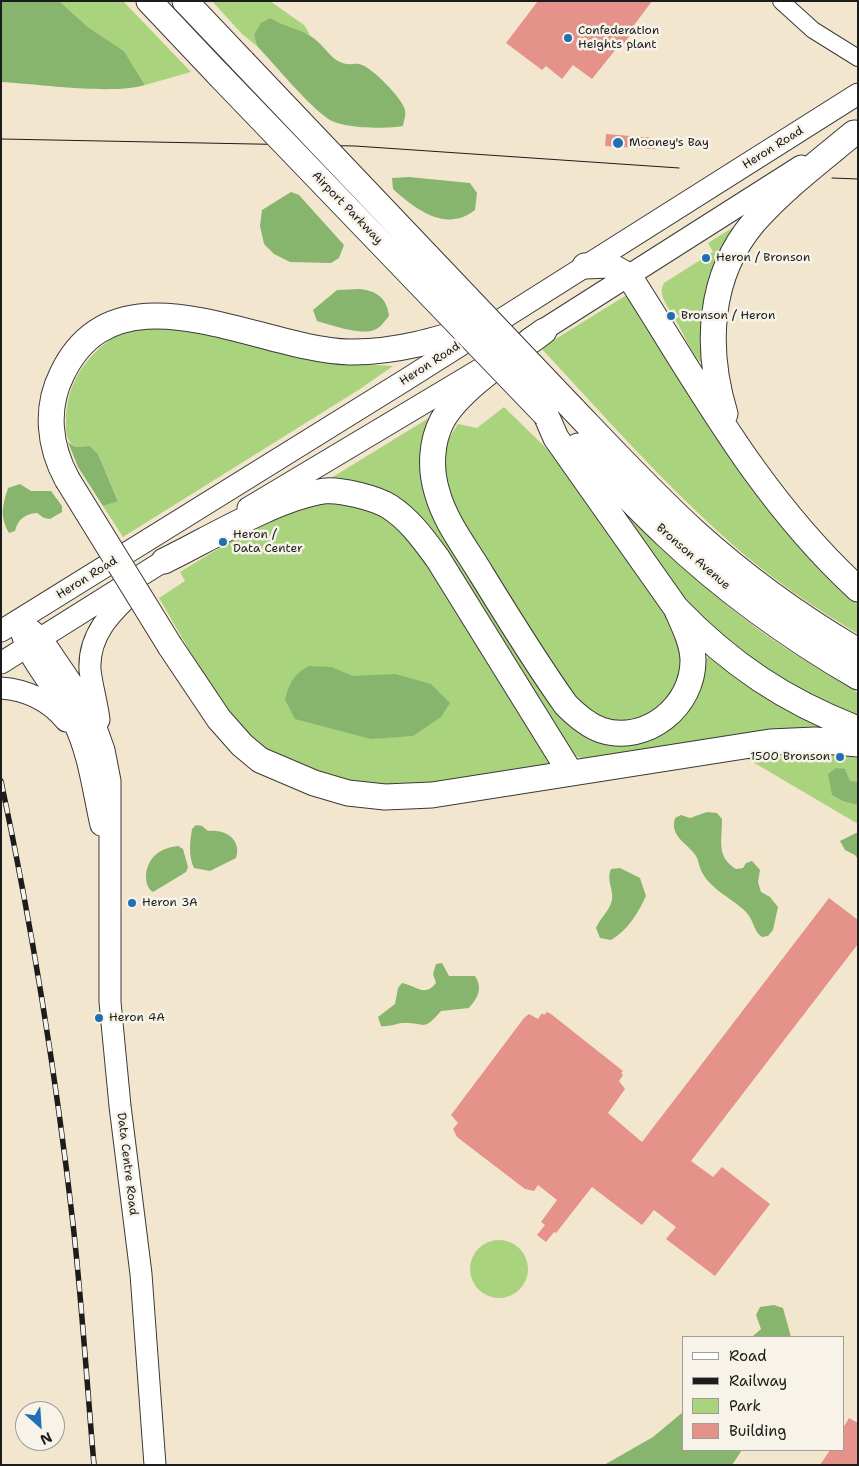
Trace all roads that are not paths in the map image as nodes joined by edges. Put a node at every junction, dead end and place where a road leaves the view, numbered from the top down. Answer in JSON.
{"nodes":[{"id":1,"x":149,"y":1,"type":"edge"},
{"id":2,"x":185,"y":1,"type":"edge"},
{"id":3,"x":194,"y":1,"type":"edge"},
{"id":4,"x":781,"y":1,"type":"edge"},
{"id":5,"x":218,"y":36,"type":"junction"},
{"id":6,"x":858,"y":58,"type":"edge"},
{"id":7,"x":858,"y":94,"type":"edge"},
{"id":8,"x":856,"y":131,"type":"edge"},
{"id":9,"x":585,"y":266,"type":"junction"},
{"id":10,"x":629,"y":276,"type":"junction"},
{"id":11,"x":497,"y":321,"type":"junction"},
{"id":12,"x":544,"y":331,"type":"junction"},
{"id":13,"x":573,"y":409,"type":"joint"},
{"id":14,"x":546,"y":415,"type":"junction"},
{"id":15,"x":736,"y":447,"type":"junction"},
{"id":16,"x":164,"y":561,"type":"junction"},
{"id":17,"x":858,"y":590,"type":"edge"},
{"id":18,"x":676,"y":608,"type":"junction"},
{"id":19,"x":10,"y":626,"type":"edge"},
{"id":20,"x":34,"y":642,"type":"junction"},
{"id":21,"x":858,"y":651,"type":"edge"},
{"id":22,"x":1,"y":662,"type":"edge"},
{"id":23,"x":858,"y":677,"type":"edge"},
{"id":24,"x":1,"y":688,"type":"edge"},
{"id":25,"x":858,"y":729,"type":"edge"},
{"id":26,"x":83,"y":743,"type":"junction"},
{"id":27,"x":858,"y":744,"type":"edge"},
{"id":28,"x":104,"y":750,"type":"junction"},
{"id":29,"x":570,"y":772,"type":"junction"},
{"id":30,"x":109,"y":862,"type":"junction"},
{"id":31,"x":155,"y":1465,"type":"edge"}],
"edges":[{"from":1,"to":14,"type":"highway","name":"Airport Parkway","bridge":true},
{"from":2,"to":5,"type":"highway","name":"Airport Parkway"},
{"from":3,"to":5,"type":"highway"},
{"from":4,"to":6,"type":"street"},
{"from":5,"to":13,"type":"highway","name":"Airport Parkway","bridge":true},
{"from":7,"to":9,"type":"main road","name":"Heron Road"},
{"from":8,"to":10,"type":"main road"},
{"from":8,"to":15,"type":"highway"},
{"from":9,"to":10,"type":"highway"},
{"from":9,"to":11,"type":"main road","name":"Heron Road"},
{"from":10,"to":12,"type":"main road"},
{"from":10,"to":15,"type":"highway"},
{"from":11,"to":19,"type":"main road","name":"Heron Road"},
{"from":11,"to":29,"type":"highway","bridge":true},
{"from":12,"to":16,"type":"main road"},
{"from":12,"to":18,"type":"highway"},
{"from":13,"to":21,"type":"highway","name":"Bronson Avenue"},
{"from":14,"to":18,"type":"highway"},
{"from":14,"to":23,"type":"highway","name":"Bronson Avenue"},
{"from":15,"to":17,"type":"highway"},
{"from":16,"to":20,"type":"main road"},
{"from":16,"to":28,"type":"main road"},
{"from":16,"to":29,"type":"highway"},
{"from":18,"to":25,"type":"highway"},
{"from":19,"to":20,"type":"main road","name":"Data Centre Road"},
{"from":20,"to":22,"type":"main road"},
{"from":20,"to":26,"type":"main road","name":"Data Centre Road"},
{"from":20,"to":28,"type":"main road","name":"Data Centre Road"},
{"from":24,"to":26,"type":"main road"},
{"from":26,"to":30,"type":"main road","name":"Data Centre Road"},
{"from":27,"to":29,"type":"highway"},
{"from":28,"to":30,"type":"main road","name":"Data Centre Road"},
{"from":30,"to":31,"type":"main road","name":"Data Centre Road"}]}
